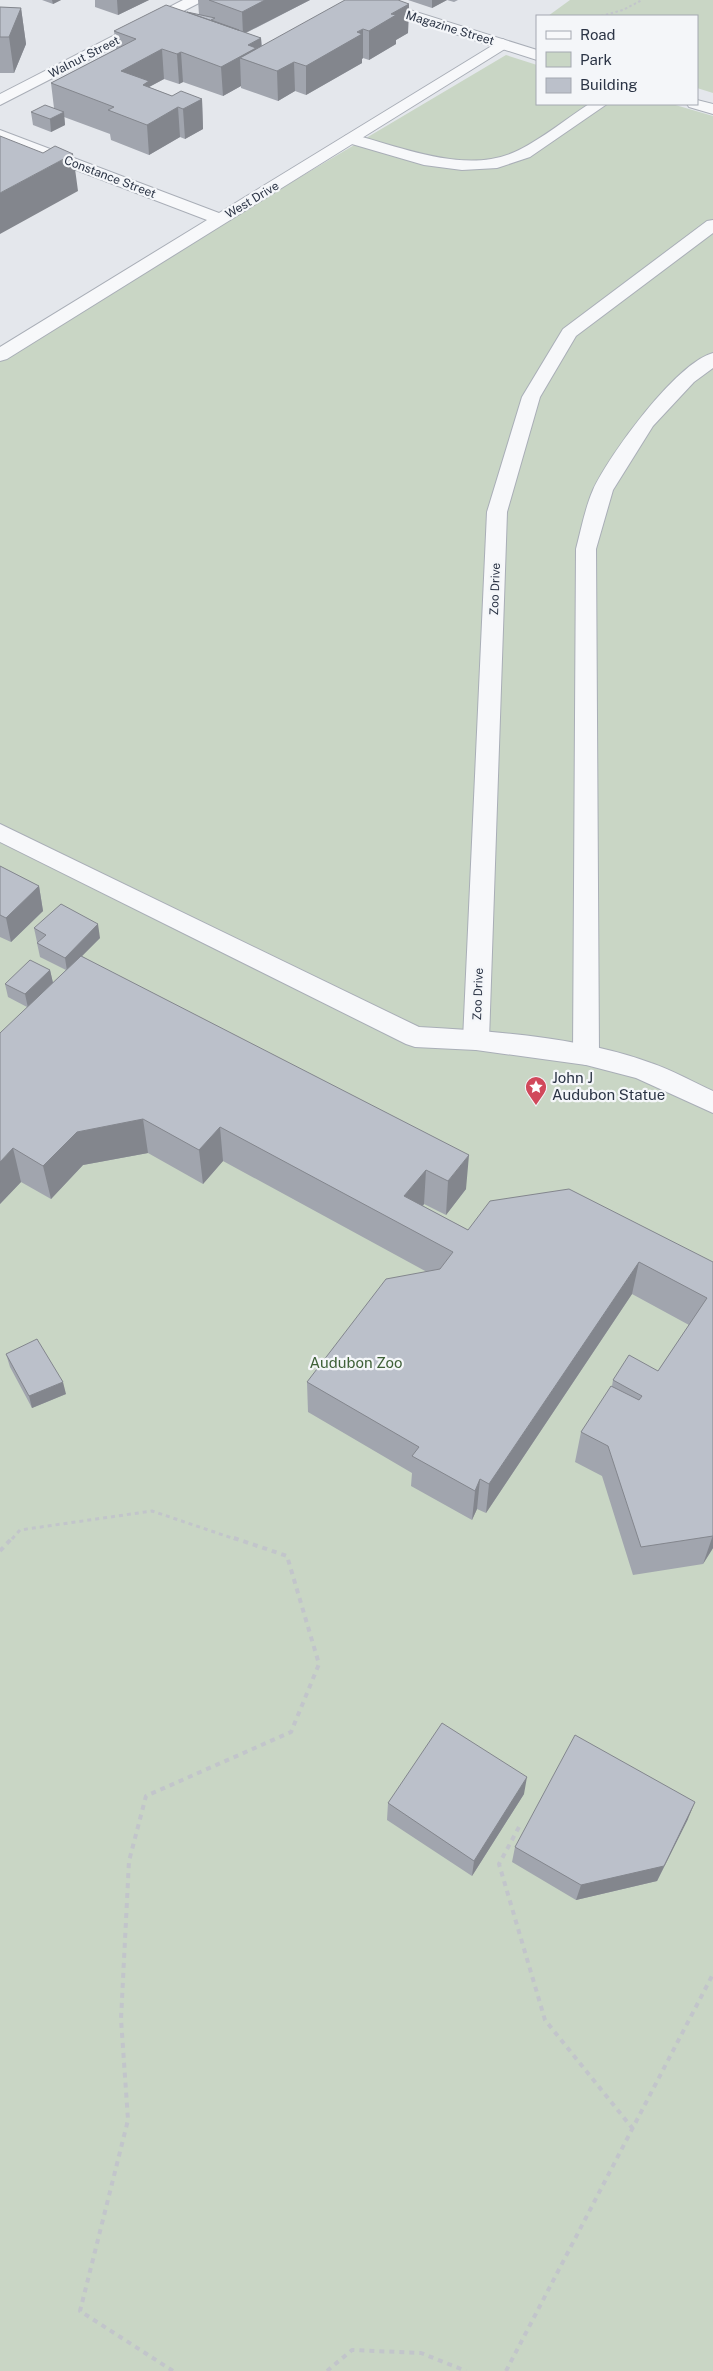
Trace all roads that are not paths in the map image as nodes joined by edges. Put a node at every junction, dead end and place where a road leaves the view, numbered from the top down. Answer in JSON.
{"nodes":[{"id":1,"x":194,"y":0,"type":"edge"},
{"id":2,"x":363,"y":0,"type":"edge"},
{"id":3,"x":503,"y":44,"type":"junction"},
{"id":4,"x":536,"y":55,"type":"edge"},
{"id":5,"x":0,"y":100,"type":"edge"},
{"id":6,"x":598,"y":105,"type":"edge"},
{"id":7,"x":698,"y":105,"type":"edge"},
{"id":8,"x":713,"y":109,"type":"edge"},
{"id":9,"x":0,"y":135,"type":"edge"},
{"id":10,"x":351,"y":140,"type":"junction"},
{"id":11,"x":220,"y":219,"type":"junction"},
{"id":12,"x":713,"y":225,"type":"edge"},
{"id":13,"x":0,"y":355,"type":"edge"},
{"id":14,"x":713,"y":358,"type":"edge"},
{"id":15,"x":0,"y":832,"type":"edge"},
{"id":16,"x":476,"y":1040,"type":"junction"},
{"id":17,"x":586,"y":1055,"type":"junction"},
{"id":18,"x":713,"y":1103,"type":"edge"}],
"edges":[{"from":1,"to":5,"type":"street","name":"Walnut Street"},
{"from":2,"to":3,"type":"street","name":"Magazine Street"},
{"from":3,"to":4,"type":"street","name":"Magazine Street"},
{"from":3,"to":10,"type":"street","name":"West Drive"},
{"from":6,"to":10,"type":"street"},
{"from":7,"to":8,"type":"street"},
{"from":9,"to":11,"type":"street","name":"Constance Street"},
{"from":10,"to":11,"type":"street","name":"West Drive"},
{"from":11,"to":13,"type":"street","name":"West Drive"},
{"from":12,"to":16,"type":"street","name":"Zoo Drive"},
{"from":14,"to":17,"type":"street"},
{"from":15,"to":16,"type":"street"},
{"from":16,"to":17,"type":"street"},
{"from":17,"to":18,"type":"street"}]}
